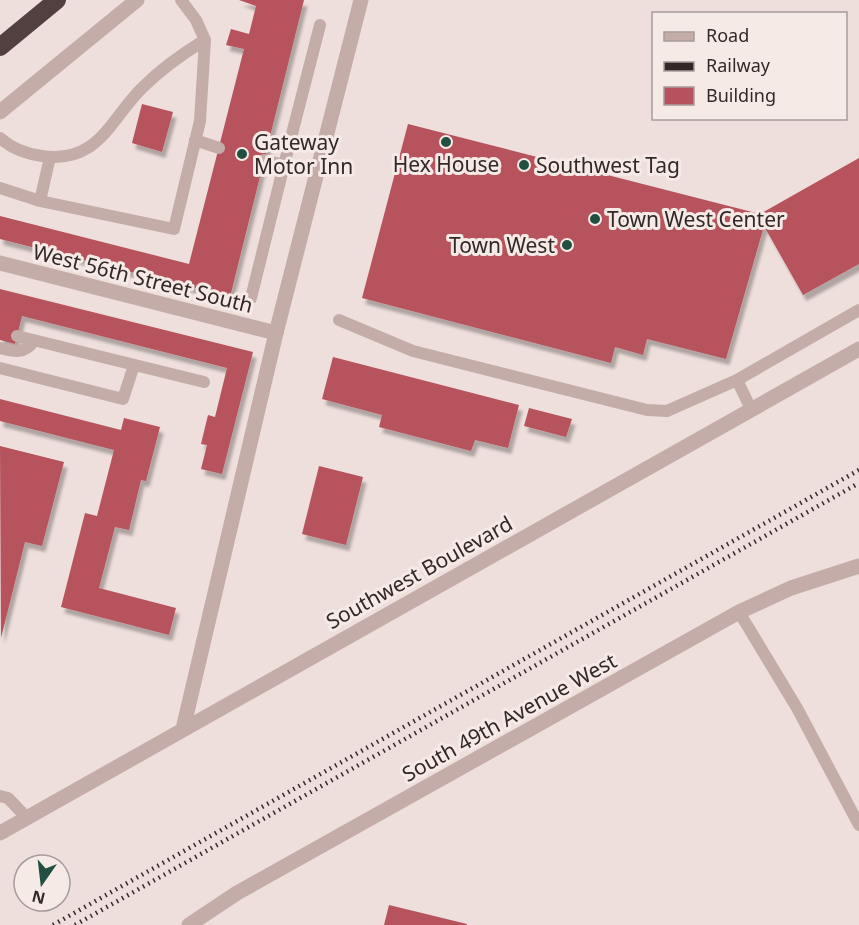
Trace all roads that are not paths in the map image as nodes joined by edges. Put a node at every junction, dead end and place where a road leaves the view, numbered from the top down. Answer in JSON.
{"nodes":[{"id":1,"x":57,"y":0,"type":"edge"},
{"id":2,"x":137,"y":0,"type":"edge"},
{"id":3,"x":181,"y":0,"type":"edge"},
{"id":4,"x":361,"y":0,"type":"edge"},
{"id":5,"x":320,"y":25,"type":"dead end"},
{"id":6,"x":205,"y":40,"type":"junction"},
{"id":7,"x":0,"y":46,"type":"edge"},
{"id":8,"x":0,"y":112,"type":"edge"},
{"id":9,"x":0,"y":138,"type":"edge"},
{"id":10,"x":195,"y":140,"type":"junction"},
{"id":11,"x":219,"y":148,"type":"dead end"},
{"id":12,"x":50,"y":157,"type":"junction"},
{"id":13,"x":264,"y":160,"type":"dead end"},
{"id":14,"x":284,"y":165,"type":"junction"},
{"id":15,"x":0,"y":188,"type":"edge"},
{"id":16,"x":40,"y":201,"type":"junction"},
{"id":17,"x":0,"y":263,"type":"edge"},
{"id":18,"x":251,"y":298,"type":"dead end"},
{"id":19,"x":859,"y":310,"type":"edge"},
{"id":20,"x":339,"y":320,"type":"dead end"},
{"id":21,"x":276,"y":333,"type":"junction"},
{"id":22,"x":17,"y":336,"type":"dead end"},
{"id":23,"x":34,"y":341,"type":"junction"},
{"id":24,"x":3,"y":348,"type":"edge"},
{"id":25,"x":859,"y":349,"type":"edge"},
{"id":26,"x":134,"y":365,"type":"junction"},
{"id":27,"x":1,"y":368,"type":"edge"},
{"id":28,"x":737,"y":380,"type":"junction"},
{"id":29,"x":204,"y":382,"type":"dead end"},
{"id":30,"x":752,"y":409,"type":"junction"},
{"id":31,"x":859,"y":566,"type":"edge"},
{"id":32,"x":739,"y":612,"type":"junction"},
{"id":33,"x":183,"y":729,"type":"junction"},
{"id":34,"x":0,"y":796,"type":"edge"},
{"id":35,"x":27,"y":818,"type":"junction"},
{"id":36,"x":859,"y":825,"type":"edge"},
{"id":37,"x":0,"y":833,"type":"edge"},
{"id":38,"x":189,"y":925,"type":"edge"}],
"edges":[{"from":1,"to":7,"type":"highway"},
{"from":2,"to":8,"type":"street"},
{"from":3,"to":6,"type":"lane"},
{"from":4,"to":21,"type":"street"},
{"from":5,"to":14,"type":"lane"},
{"from":6,"to":10,"type":"lane"},
{"from":6,"to":12,"type":"lane"},
{"from":9,"to":12,"type":"lane"},
{"from":10,"to":11,"type":"lane"},
{"from":10,"to":16,"type":"lane"},
{"from":12,"to":16,"type":"lane"},
{"from":13,"to":14,"type":"lane"},
{"from":14,"to":18,"type":"lane"},
{"from":15,"to":16,"type":"lane"},
{"from":17,"to":21,"type":"street","name":"West 56th Street South"},
{"from":19,"to":28,"type":"lane"},
{"from":20,"to":28,"type":"lane"},
{"from":21,"to":33,"type":"street"},
{"from":22,"to":23,"type":"lane"},
{"from":23,"to":24,"type":"lane"},
{"from":23,"to":26,"type":"lane"},
{"from":24,"to":27,"type":"lane"},
{"from":25,"to":30,"type":"street","name":"Southwest Boulevard"},
{"from":26,"to":27,"type":"lane"},
{"from":26,"to":29,"type":"lane"},
{"from":28,"to":30,"type":"lane"},
{"from":30,"to":33,"type":"street","name":"Southwest Boulevard"},
{"from":31,"to":32,"type":"street","name":"South 49th Avenue West"},
{"from":32,"to":36,"type":"lane"},
{"from":32,"to":38,"type":"street","name":"South 49th Avenue West"},
{"from":33,"to":35,"type":"street","name":"Southwest Boulevard"},
{"from":34,"to":35,"type":"lane"},
{"from":35,"to":37,"type":"street","name":"Southwest Boulevard"}]}
